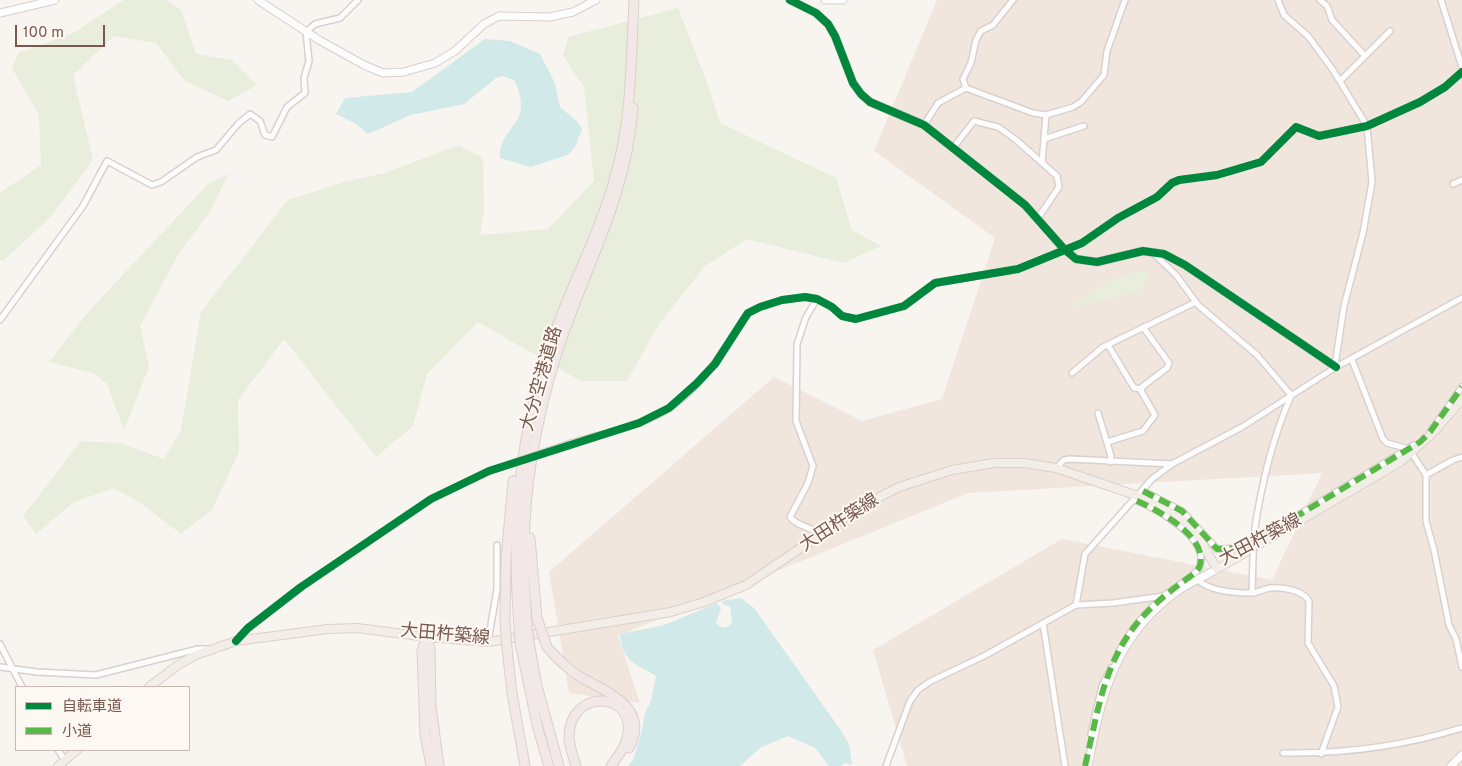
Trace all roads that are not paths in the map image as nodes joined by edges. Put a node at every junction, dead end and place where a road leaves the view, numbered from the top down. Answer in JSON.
{"nodes":[{"id":1,"x":55,"y":0,"type":"edge"},
{"id":2,"x":258,"y":0,"type":"edge"},
{"id":3,"x":358,"y":0,"type":"edge"},
{"id":4,"x":596,"y":0,"type":"edge"},
{"id":5,"x":790,"y":0,"type":"edge"},
{"id":6,"x":825,"y":0,"type":"edge"},
{"id":7,"x":843,"y":0,"type":"edge"},
{"id":8,"x":1013,"y":0,"type":"edge"},
{"id":9,"x":1125,"y":0,"type":"edge"},
{"id":10,"x":1278,"y":0,"type":"edge"},
{"id":11,"x":1320,"y":0,"type":"edge"},
{"id":12,"x":1330,"y":0,"type":"edge"},
{"id":13,"x":1441,"y":0,"type":"edge"},
{"id":14,"x":1325,"y":4,"type":"junction"},
{"id":15,"x":0,"y":13,"type":"edge"},
{"id":16,"x":1390,"y":31,"type":"dead end"},
{"id":17,"x":306,"y":32,"type":"junction"},
{"id":18,"x":1364,"y":56,"type":"junction"},
{"id":19,"x":1462,"y":67,"type":"edge"},
{"id":20,"x":1462,"y":72,"type":"edge"},
{"id":21,"x":1340,"y":80,"type":"junction"},
{"id":22,"x":966,"y":88,"type":"junction"},
{"id":23,"x":1046,"y":115,"type":"junction"},
{"id":24,"x":924,"y":125,"type":"junction"},
{"id":25,"x":1084,"y":126,"type":"dead end"},
{"id":26,"x":1367,"y":126,"type":"junction"},
{"id":27,"x":1044,"y":139,"type":"junction"},
{"id":28,"x":953,"y":148,"type":"junction"},
{"id":29,"x":1042,"y":164,"type":"junction"},
{"id":30,"x":1462,"y":180,"type":"edge"},
{"id":31,"x":1452,"y":184,"type":"dead end"},
{"id":32,"x":1038,"y":218,"type":"junction"},
{"id":33,"x":1064,"y":249,"type":"junction"},
{"id":34,"x":1152,"y":252,"type":"junction"},
{"id":35,"x":1462,"y":298,"type":"edge"},
{"id":36,"x":817,"y":300,"type":"junction"},
{"id":37,"x":1196,"y":302,"type":"junction"},
{"id":38,"x":0,"y":320,"type":"edge"},
{"id":39,"x":1143,"y":327,"type":"junction"},
{"id":40,"x":1108,"y":345,"type":"junction"},
{"id":41,"x":1352,"y":360,"type":"junction"},
{"id":42,"x":1336,"y":366,"type":"junction"},
{"id":43,"x":542,"y":371,"type":"junction"},
{"id":44,"x":1072,"y":373,"type":"dead end"},
{"id":45,"x":1462,"y":387,"type":"edge"},
{"id":46,"x":1142,"y":389,"type":"junction"},
{"id":47,"x":1291,"y":395,"type":"junction"},
{"id":48,"x":1462,"y":399,"type":"edge"},
{"id":49,"x":1098,"y":413,"type":"dead end"},
{"id":50,"x":1107,"y":442,"type":"junction"},
{"id":51,"x":532,"y":450,"type":"junction"},
{"id":52,"x":1411,"y":451,"type":"junction"},
{"id":53,"x":1462,"y":457,"type":"edge"},
{"id":54,"x":1110,"y":462,"type":"junction"},
{"id":55,"x":1172,"y":464,"type":"junction"},
{"id":56,"x":1056,"y":468,"type":"junction"},
{"id":57,"x":1426,"y":475,"type":"junction"},
{"id":58,"x":1138,"y":495,"type":"junction"},
{"id":59,"x":820,"y":534,"type":"junction"},
{"id":60,"x":497,"y":545,"type":"dead end"},
{"id":61,"x":1217,"y":569,"type":"junction"},
{"id":62,"x":1198,"y":580,"type":"junction"},
{"id":63,"x":1252,"y":593,"type":"junction"},
{"id":64,"x":1168,"y":595,"type":"junction"},
{"id":65,"x":1076,"y":605,"type":"junction"},
{"id":66,"x":1043,"y":623,"type":"junction"},
{"id":67,"x":523,"y":626,"type":"junction"},
{"id":68,"x":426,"y":637,"type":"junction"},
{"id":69,"x":236,"y":641,"type":"junction"},
{"id":70,"x":488,"y":642,"type":"junction"},
{"id":71,"x":525,"y":643,"type":"junction"},
{"id":72,"x":0,"y":644,"type":"edge"},
{"id":73,"x":213,"y":648,"type":"junction"},
{"id":74,"x":1462,"y":665,"type":"edge"},
{"id":75,"x":0,"y":667,"type":"edge"},
{"id":76,"x":12,"y":669,"type":"junction"},
{"id":77,"x":21,"y":686,"type":"edge"},
{"id":78,"x":150,"y":686,"type":"edge"},
{"id":79,"x":1462,"y":728,"type":"edge"},
{"id":80,"x":59,"y":751,"type":"edge"},
{"id":81,"x":76,"y":751,"type":"edge"},
{"id":82,"x":1283,"y":754,"type":"dead end"},
{"id":83,"x":1321,"y":754,"type":"junction"},
{"id":84,"x":1462,"y":755,"type":"edge"},
{"id":85,"x":66,"y":763,"type":"edge"},
{"id":86,"x":58,"y":766,"type":"edge"},
{"id":87,"x":431,"y":766,"type":"edge"},
{"id":88,"x":439,"y":766,"type":"edge"},
{"id":89,"x":525,"y":766,"type":"edge"},
{"id":90,"x":549,"y":766,"type":"edge"},
{"id":91,"x":559,"y":766,"type":"edge"},
{"id":92,"x":576,"y":766,"type":"edge"},
{"id":93,"x":611,"y":766,"type":"edge"},
{"id":94,"x":616,"y":766,"type":"edge"},
{"id":95,"x":886,"y":766,"type":"edge"},
{"id":96,"x":1065,"y":766,"type":"edge"},
{"id":97,"x":1086,"y":766,"type":"edge"},
{"id":98,"x":1451,"y":766,"type":"edge"}],
"edges":[{"from":1,"to":15,"type":"street"},
{"from":2,"to":17,"type":"street"},
{"from":3,"to":17,"type":"street"},
{"from":4,"to":17,"type":"street"},
{"from":5,"to":24,"type":"street"},
{"from":6,"to":7,"type":"street"},
{"from":8,"to":22,"type":"street"},
{"from":9,"to":23,"type":"street"},
{"from":10,"to":21,"type":"street"},
{"from":11,"to":14,"type":"street"},
{"from":12,"to":14,"type":"street"},
{"from":13,"to":19,"type":"street"},
{"from":14,"to":18,"type":"street"},
{"from":16,"to":18,"type":"street"},
{"from":17,"to":38,"type":"street"},
{"from":18,"to":21,"type":"street"},
{"from":20,"to":26,"type":"street"},
{"from":21,"to":26,"type":"street"},
{"from":22,"to":23,"type":"street"},
{"from":22,"to":24,"type":"street"},
{"from":23,"to":27,"type":"street"},
{"from":24,"to":28,"type":"street"},
{"from":25,"to":27,"type":"street"},
{"from":26,"to":33,"type":"street"},
{"from":26,"to":42,"type":"street"},
{"from":27,"to":29,"type":"street"},
{"from":28,"to":29,"type":"street"},
{"from":28,"to":32,"type":"street"},
{"from":29,"to":32,"type":"street"},
{"from":30,"to":31,"type":"street"},
{"from":32,"to":33,"type":"street"},
{"from":33,"to":34,"type":"street"},
{"from":33,"to":36,"type":"street"},
{"from":34,"to":37,"type":"street"},
{"from":34,"to":42,"type":"street"},
{"from":35,"to":41,"type":"street"},
{"from":36,"to":59,"type":"street"},
{"from":36,"to":69,"type":"street","bridge":true},
{"from":37,"to":39,"type":"street"},
{"from":37,"to":47,"type":"street"},
{"from":39,"to":40,"type":"street"},
{"from":39,"to":46,"type":"street"},
{"from":40,"to":44,"type":"street"},
{"from":40,"to":46,"type":"street"},
{"from":41,"to":42,"type":"street"},
{"from":41,"to":52,"type":"street"},
{"from":42,"to":47,"type":"street"},
{"from":43,"to":51,"type":"highway","name":"大分空港道路"},
{"from":43,"to":67,"type":"highway","name":"大分空港道路"},
{"from":43,"to":89,"type":"highway","bridge":true},
{"from":45,"to":52,"type":"street"},
{"from":46,"to":50,"type":"street"},
{"from":47,"to":55,"type":"street"},
{"from":47,"to":63,"type":"street","bridge":true},
{"from":48,"to":52,"type":"main road","name":"大田杵築線"},
{"from":49,"to":50,"type":"street"},
{"from":50,"to":54,"type":"street"},
{"from":51,"to":67,"type":"highway","name":"大分空港道路"},
{"from":51,"to":94,"type":"highway","bridge":true},
{"from":52,"to":57,"type":"street"},
{"from":52,"to":58,"type":"street"},
{"from":52,"to":61,"type":"main road","name":"大田杵築線"},
{"from":53,"to":57,"type":"street"},
{"from":54,"to":55,"type":"street"},
{"from":54,"to":56,"type":"street"},
{"from":55,"to":58,"type":"street"},
{"from":56,"to":58,"type":"main road","name":"大田杵築線"},
{"from":56,"to":59,"type":"main road","name":"大田杵築線"},
{"from":57,"to":74,"type":"street"},
{"from":58,"to":61,"type":"main road","name":"大田杵築線"},
{"from":58,"to":64,"type":"street"},
{"from":58,"to":65,"type":"street"},
{"from":59,"to":70,"type":"main road","name":"大田杵築線"},
{"from":60,"to":70,"type":"street"},
{"from":61,"to":62,"type":"street"},
{"from":62,"to":63,"type":"street"},
{"from":62,"to":64,"type":"street"},
{"from":63,"to":83,"type":"street"},
{"from":64,"to":65,"type":"street"},
{"from":64,"to":97,"type":"street"},
{"from":65,"to":66,"type":"street"},
{"from":66,"to":95,"type":"street"},
{"from":66,"to":96,"type":"street"},
{"from":67,"to":71,"type":"highway","name":"大分空港道路","bridge":true},
{"from":68,"to":69,"type":"main road","name":"大田杵築線"},
{"from":68,"to":70,"type":"main road","name":"大田杵築線"},
{"from":68,"to":87,"type":"highway"},
{"from":68,"to":88,"type":"highway"},
{"from":69,"to":73,"type":"main road","name":"大田杵築線"},
{"from":71,"to":90,"type":"highway","name":"大分空港道路"},
{"from":71,"to":91,"type":"highway","name":"大分空港道路"},
{"from":72,"to":76,"type":"street"},
{"from":73,"to":76,"type":"street"},
{"from":73,"to":78,"type":"main road","name":"大田杵築線"},
{"from":75,"to":76,"type":"street"},
{"from":76,"to":77,"type":"street"},
{"from":79,"to":83,"type":"street"},
{"from":80,"to":85,"type":"street"},
{"from":81,"to":85,"type":"main road"},
{"from":82,"to":83,"type":"street"},
{"from":84,"to":98,"type":"street"},
{"from":85,"to":86,"type":"main road"},
{"from":92,"to":93,"type":"highway"}]}
